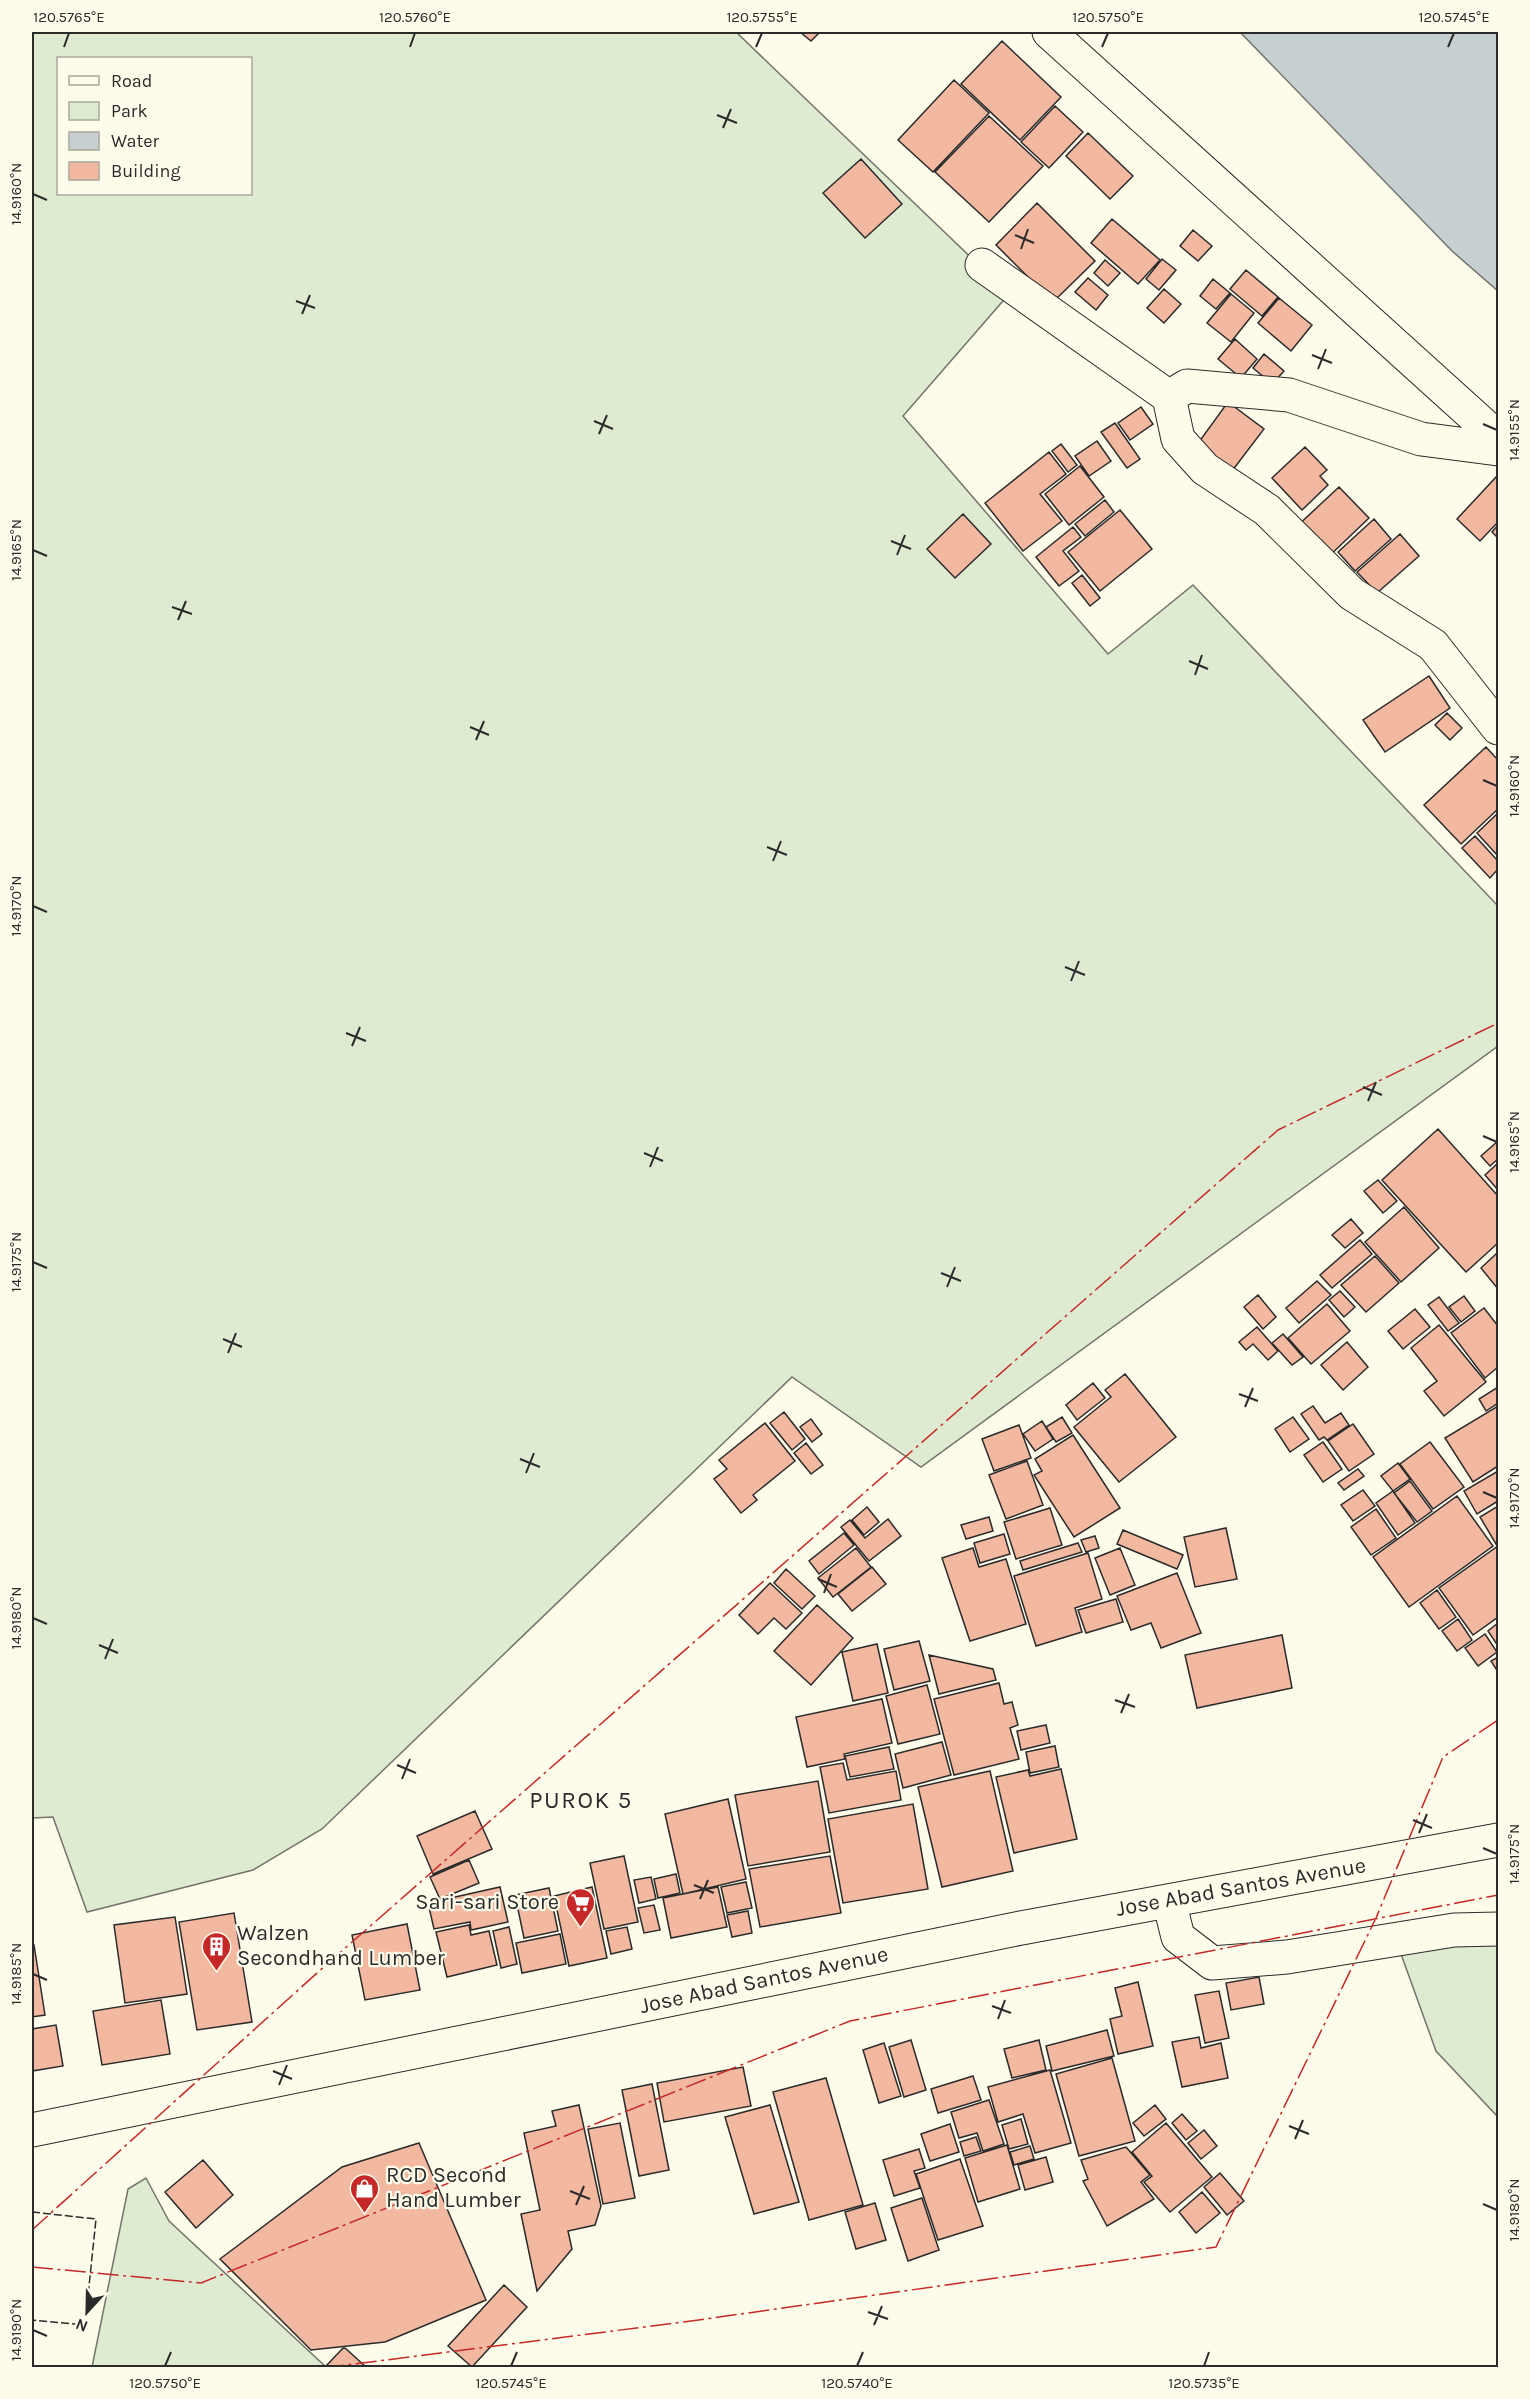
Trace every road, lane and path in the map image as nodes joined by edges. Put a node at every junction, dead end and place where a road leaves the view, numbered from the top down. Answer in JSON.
{"nodes":[{"id":1,"x":1049,"y":32,"type":"edge"},
{"id":2,"x":982,"y":264,"type":"dead end"},
{"id":3,"x":1169,"y":397,"type":"junction"},
{"id":4,"x":1498,"y":438,"type":"edge"},
{"id":5,"x":1498,"y":449,"type":"edge"},
{"id":6,"x":1498,"y":728,"type":"edge"},
{"id":7,"x":1498,"y":1840,"type":"edge"},
{"id":8,"x":1169,"y":1900,"type":"junction"},
{"id":9,"x":1498,"y":1929,"type":"edge"},
{"id":10,"x":32,"y":2130,"type":"edge"}],
"edges":[{"from":1,"to":4,"type":"main road"},
{"from":2,"to":3,"type":"main road"},
{"from":3,"to":5,"type":"main road"},
{"from":3,"to":6,"type":"main road"},
{"from":7,"to":8,"type":"main road","name":"Jose Abad Santos Avenue"},
{"from":8,"to":9,"type":"main road"},
{"from":8,"to":10,"type":"main road","name":"Jose Abad Santos Avenue"}]}
